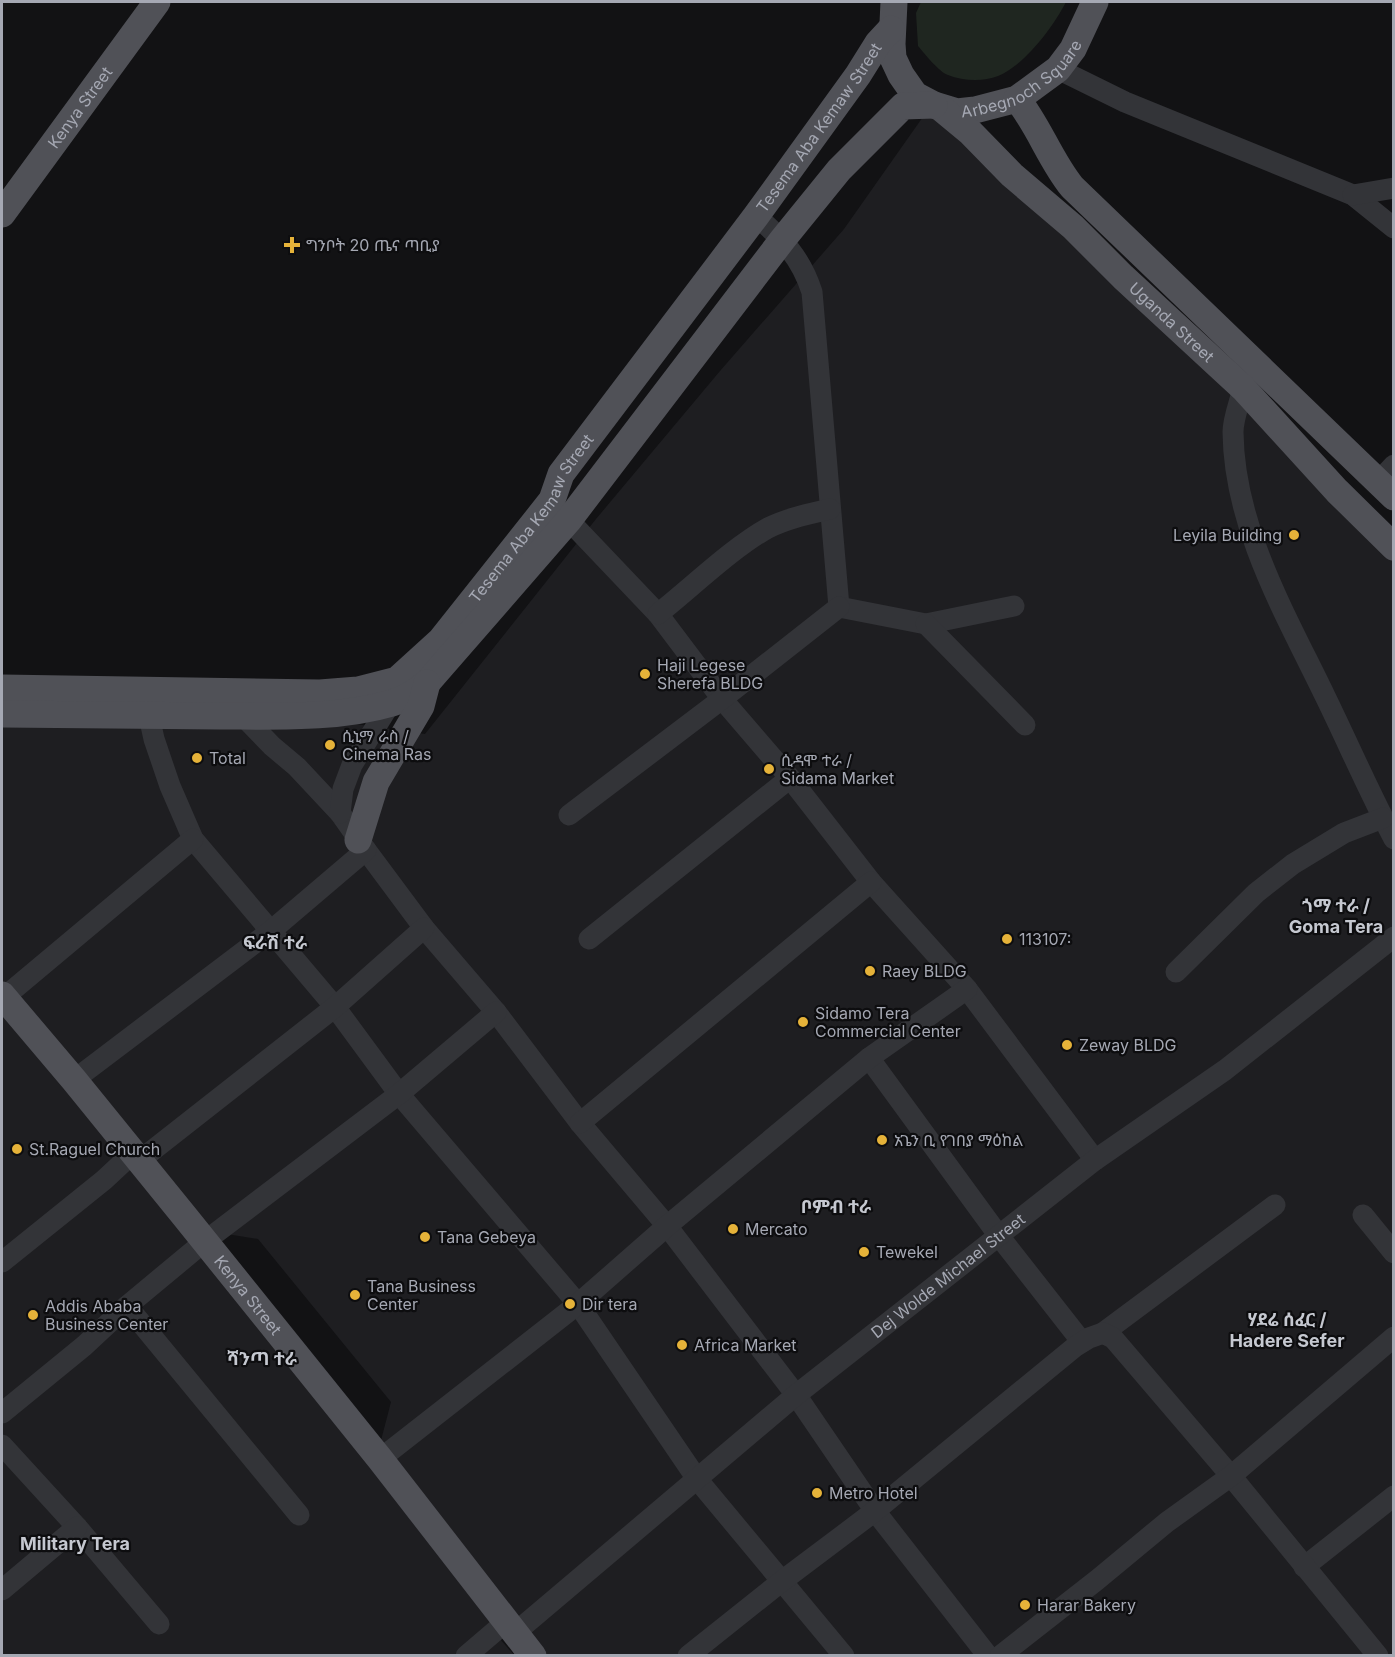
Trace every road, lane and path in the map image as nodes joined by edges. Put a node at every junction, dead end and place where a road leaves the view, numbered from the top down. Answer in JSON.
{"nodes":[{"id":1,"x":157,"y":2,"type":"edge"},
{"id":2,"x":894,"y":2,"type":"edge"},
{"id":3,"x":1095,"y":2,"type":"edge"},
{"id":4,"x":891,"y":29,"type":"junction"},
{"id":5,"x":1058,"y":69,"type":"junction"},
{"id":6,"x":1017,"y":99,"type":"junction"},
{"id":7,"x":937,"y":106,"type":"junction"},
{"id":8,"x":1394,"y":188,"type":"edge"},
{"id":9,"x":1353,"y":195,"type":"junction"},
{"id":10,"x":2,"y":214,"type":"edge"},
{"id":11,"x":756,"y":216,"type":"junction"},
{"id":12,"x":1394,"y":228,"type":"edge"},
{"id":13,"x":783,"y":239,"type":"junction"},
{"id":14,"x":1243,"y":388,"type":"junction"},
{"id":15,"x":1389,"y":481,"type":"edge"},
{"id":16,"x":830,"y":508,"type":"junction"},
{"id":17,"x":560,"y":510,"type":"junction"},
{"id":18,"x":1394,"y":547,"type":"edge"},
{"id":19,"x":1014,"y":606,"type":"dead end"},
{"id":20,"x":839,"y":607,"type":"junction"},
{"id":21,"x":658,"y":614,"type":"junction"},
{"id":22,"x":926,"y":624,"type":"junction"},
{"id":23,"x":427,"y":683,"type":"junction"},
{"id":24,"x":2,"y":687,"type":"edge"},
{"id":25,"x":393,"y":692,"type":"junction"},
{"id":26,"x":722,"y":699,"type":"junction"},
{"id":27,"x":149,"y":703,"type":"junction"},
{"id":28,"x":2,"y":714,"type":"edge"},
{"id":29,"x":243,"y":716,"type":"junction"},
{"id":30,"x":1025,"y":725,"type":"dead end"},
{"id":31,"x":790,"y":778,"type":"junction"},
{"id":32,"x":340,"y":813,"type":"junction"},
{"id":33,"x":569,"y":815,"type":"dead end"},
{"id":34,"x":1383,"y":818,"type":"junction"},
{"id":35,"x":193,"y":838,"type":"junction"},
{"id":36,"x":1394,"y":839,"type":"edge"},
{"id":37,"x":362,"y":845,"type":"junction"},
{"id":38,"x":872,"y":882,"type":"junction"},
{"id":39,"x":424,"y":928,"type":"junction"},
{"id":40,"x":272,"y":930,"type":"junction"},
{"id":41,"x":1394,"y":937,"type":"edge"},
{"id":42,"x":589,"y":939,"type":"dead end"},
{"id":43,"x":1176,"y":972,"type":"dead end"},
{"id":44,"x":967,"y":990,"type":"junction"},
{"id":45,"x":2,"y":997,"type":"edge"},
{"id":46,"x":334,"y":1007,"type":"junction"},
{"id":47,"x":496,"y":1012,"type":"junction"},
{"id":48,"x":869,"y":1058,"type":"junction"},
{"id":49,"x":74,"y":1080,"type":"junction"},
{"id":50,"x":399,"y":1094,"type":"junction"},
{"id":51,"x":580,"y":1123,"type":"junction"},
{"id":52,"x":136,"y":1157,"type":"junction"},
{"id":53,"x":1095,"y":1160,"type":"junction"},
{"id":54,"x":1275,"y":1204,"type":"dead end"},
{"id":55,"x":1362,"y":1215,"type":"dead end"},
{"id":56,"x":667,"y":1226,"type":"junction"},
{"id":57,"x":999,"y":1236,"type":"junction"},
{"id":58,"x":204,"y":1242,"type":"junction"},
{"id":59,"x":1394,"y":1253,"type":"edge"},
{"id":60,"x":2,"y":1262,"type":"edge"},
{"id":61,"x":578,"y":1304,"type":"junction"},
{"id":62,"x":127,"y":1306,"type":"junction"},
{"id":63,"x":1103,"y":1333,"type":"junction"},
{"id":64,"x":1394,"y":1337,"type":"edge"},
{"id":65,"x":1082,"y":1342,"type":"junction"},
{"id":66,"x":796,"y":1395,"type":"junction"},
{"id":67,"x":2,"y":1413,"type":"edge"},
{"id":68,"x":2,"y":1445,"type":"edge"},
{"id":69,"x":380,"y":1460,"type":"junction"},
{"id":70,"x":1231,"y":1476,"type":"junction"},
{"id":71,"x":697,"y":1479,"type":"junction"},
{"id":72,"x":1394,"y":1496,"type":"edge"},
{"id":73,"x":875,"y":1511,"type":"junction"},
{"id":74,"x":300,"y":1515,"type":"dead end"},
{"id":75,"x":77,"y":1527,"type":"junction"},
{"id":76,"x":1304,"y":1567,"type":"junction"},
{"id":77,"x":782,"y":1581,"type":"junction"},
{"id":78,"x":2,"y":1590,"type":"edge"},
{"id":79,"x":159,"y":1624,"type":"dead end"},
{"id":80,"x":511,"y":1627,"type":"junction"},
{"id":81,"x":1394,"y":1642,"type":"edge"},
{"id":82,"x":1378,"y":1655,"type":"edge"},
{"id":83,"x":466,"y":1656,"type":"edge"},
{"id":84,"x":533,"y":1656,"type":"edge"},
{"id":85,"x":688,"y":1656,"type":"edge"},
{"id":86,"x":844,"y":1656,"type":"edge"},
{"id":87,"x":988,"y":1656,"type":"edge"},
{"id":88,"x":1000,"y":1656,"type":"edge"}],
"edges":[{"from":1,"to":10,"type":"main road","name":"Kenya Street"},
{"from":2,"to":4,"type":"main road","name":"Arbegnoch Square"},
{"from":3,"to":5,"type":"main road","name":"Arbegnoch Square"},
{"from":4,"to":7,"type":"main road","name":"Arbegnoch Square"},
{"from":4,"to":11,"type":"main road","name":"Tesema Aba Kemaw Street"},
{"from":5,"to":6,"type":"main road","name":"Arbegnoch Square"},
{"from":5,"to":9,"type":"street"},
{"from":6,"to":7,"type":"main road","name":"Arbegnoch Square"},
{"from":6,"to":15,"type":"main road","name":"Uganda Street"},
{"from":7,"to":13,"type":"main road","name":"Tesema Aba Kemaw Street"},
{"from":7,"to":14,"type":"main road","name":"Uganda Street"},
{"from":8,"to":9,"type":"street"},
{"from":9,"to":12,"type":"street"},
{"from":11,"to":13,"type":"street"},
{"from":11,"to":17,"type":"main road","name":"Tesema Aba Kemaw Street"},
{"from":13,"to":16,"type":"street"},
{"from":13,"to":17,"type":"main road","name":"Tesema Aba Kemaw Street"},
{"from":14,"to":18,"type":"main road","name":"Uganda Street"},
{"from":14,"to":34,"type":"street"},
{"from":16,"to":20,"type":"street"},
{"from":16,"to":21,"type":"street"},
{"from":17,"to":21,"type":"street"},
{"from":17,"to":23,"type":"main road","name":"Tesema Aba Kemaw Street"},
{"from":17,"to":25,"type":"main road","name":"Tesema Aba Kemaw Street"},
{"from":19,"to":22,"type":"street"},
{"from":20,"to":22,"type":"street"},
{"from":20,"to":26,"type":"street"},
{"from":21,"to":26,"type":"street"},
{"from":22,"to":30,"type":"street"},
{"from":23,"to":25,"type":"main road","name":"Tesema Aba Kemaw Street"},
{"from":23,"to":37,"type":"main road"},
{"from":24,"to":27,"type":"main road","name":"Tesema Aba Kemaw Street"},
{"from":25,"to":27,"type":"main road","name":"Tesema Aba Kemaw Street"},
{"from":25,"to":29,"type":"main road","name":"Tesema Aba Kemaw Street"},
{"from":25,"to":32,"type":"street"},
{"from":26,"to":31,"type":"street"},
{"from":26,"to":33,"type":"street"},
{"from":27,"to":28,"type":"main road","name":"Tesema Aba Kemaw Street"},
{"from":27,"to":29,"type":"main road","name":"Tesema Aba Kemaw Street"},
{"from":27,"to":35,"type":"street"},
{"from":29,"to":32,"type":"street"},
{"from":31,"to":38,"type":"street"},
{"from":31,"to":42,"type":"street"},
{"from":32,"to":37,"type":"street"},
{"from":34,"to":36,"type":"street"},
{"from":34,"to":43,"type":"street"},
{"from":35,"to":40,"type":"street"},
{"from":35,"to":45,"type":"street"},
{"from":37,"to":39,"type":"street"},
{"from":37,"to":40,"type":"street"},
{"from":38,"to":44,"type":"street"},
{"from":38,"to":51,"type":"street"},
{"from":39,"to":46,"type":"street"},
{"from":39,"to":47,"type":"street"},
{"from":40,"to":46,"type":"street"},
{"from":40,"to":49,"type":"street"},
{"from":41,"to":53,"type":"street","name":"Dej Wolde Michael Street"},
{"from":44,"to":48,"type":"street"},
{"from":44,"to":53,"type":"street"},
{"from":45,"to":49,"type":"main road","name":"Kenya Street"},
{"from":46,"to":50,"type":"street"},
{"from":46,"to":52,"type":"street"},
{"from":47,"to":50,"type":"street"},
{"from":47,"to":51,"type":"street"},
{"from":48,"to":56,"type":"street"},
{"from":48,"to":57,"type":"street"},
{"from":49,"to":52,"type":"main road","name":"Kenya Street"},
{"from":50,"to":58,"type":"street"},
{"from":50,"to":61,"type":"street"},
{"from":51,"to":56,"type":"street"},
{"from":52,"to":58,"type":"main road","name":"Kenya Street"},
{"from":52,"to":60,"type":"street"},
{"from":53,"to":57,"type":"street","name":"Dej Wolde Michael Street"},
{"from":54,"to":63,"type":"street"},
{"from":55,"to":59,"type":"street"},
{"from":56,"to":61,"type":"street"},
{"from":56,"to":66,"type":"street"},
{"from":57,"to":65,"type":"street"},
{"from":57,"to":66,"type":"street","name":"Dej Wolde Michael Street"},
{"from":58,"to":62,"type":"street"},
{"from":58,"to":69,"type":"main road","name":"Kenya Street"},
{"from":61,"to":69,"type":"street"},
{"from":61,"to":71,"type":"street"},
{"from":62,"to":67,"type":"street"},
{"from":62,"to":74,"type":"street"},
{"from":63,"to":65,"type":"street"},
{"from":63,"to":70,"type":"street"},
{"from":64,"to":70,"type":"street"},
{"from":65,"to":73,"type":"street"},
{"from":66,"to":71,"type":"street","name":"Dej Wolde Michael Street"},
{"from":66,"to":73,"type":"street"},
{"from":68,"to":75,"type":"street"},
{"from":69,"to":80,"type":"main road","name":"Kenya Street"},
{"from":70,"to":76,"type":"street"},
{"from":70,"to":88,"type":"street"},
{"from":71,"to":77,"type":"street"},
{"from":71,"to":80,"type":"street","name":"Dej Wolde Michael Street"},
{"from":72,"to":76,"type":"street"},
{"from":73,"to":77,"type":"street"},
{"from":73,"to":87,"type":"street"},
{"from":75,"to":78,"type":"street"},
{"from":75,"to":79,"type":"street"},
{"from":76,"to":82,"type":"street"},
{"from":77,"to":85,"type":"street"},
{"from":77,"to":86,"type":"street"},
{"from":80,"to":83,"type":"street","name":"Dej Wolde Michael Street"},
{"from":80,"to":84,"type":"main road","name":"Kenya Street"},
{"from":81,"to":82,"type":"street"}]}
